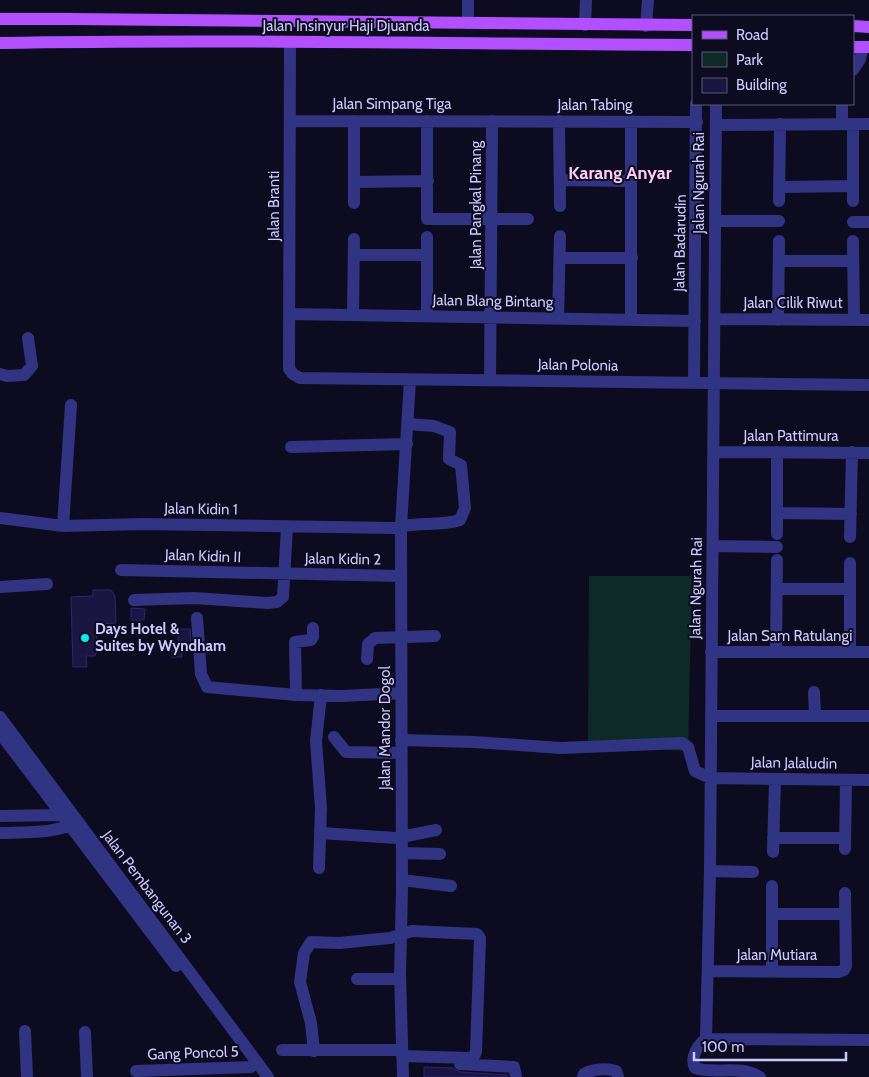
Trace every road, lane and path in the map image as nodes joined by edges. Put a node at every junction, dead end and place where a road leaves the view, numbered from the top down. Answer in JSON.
{"nodes":[{"id":1,"x":468,"y":0,"type":"edge"},
{"id":2,"x":586,"y":0,"type":"edge"},
{"id":3,"x":648,"y":0,"type":"edge"},
{"id":4,"x":57,"y":18,"type":"junction"},
{"id":5,"x":0,"y":19,"type":"edge"},
{"id":6,"x":428,"y":22,"type":"junction"},
{"id":7,"x":451,"y":23,"type":"junction"},
{"id":8,"x":468,"y":23,"type":"junction"},
{"id":9,"x":585,"y":25,"type":"junction"},
{"id":10,"x":692,"y":25,"type":"edge"},
{"id":11,"x":646,"y":26,"type":"junction"},
{"id":12,"x":854,"y":26,"type":"edge"},
{"id":13,"x":869,"y":27,"type":"edge"},
{"id":14,"x":56,"y":42,"type":"junction"},
{"id":15,"x":290,"y":42,"type":"junction"},
{"id":16,"x":427,"y":42,"type":"junction"},
{"id":17,"x":451,"y":43,"type":"junction"},
{"id":18,"x":0,"y":44,"type":"edge"},
{"id":19,"x":692,"y":45,"type":"edge"},
{"id":20,"x":862,"y":47,"type":"edge"},
{"id":21,"x":854,"y":68,"type":"edge"},
{"id":22,"x":696,"y":105,"type":"edge"},
{"id":23,"x":716,"y":105,"type":"edge"},
{"id":24,"x":842,"y":105,"type":"edge"},
{"id":25,"x":291,"y":121,"type":"junction"},
{"id":26,"x":354,"y":121,"type":"junction"},
{"id":27,"x":427,"y":121,"type":"junction"},
{"id":28,"x":492,"y":121,"type":"junction"},
{"id":29,"x":559,"y":121,"type":"junction"},
{"id":30,"x":631,"y":121,"type":"junction"},
{"id":31,"x":697,"y":122,"type":"junction"},
{"id":32,"x":780,"y":124,"type":"junction"},
{"id":33,"x":847,"y":124,"type":"junction"},
{"id":34,"x":869,"y":124,"type":"edge"},
{"id":35,"x":716,"y":125,"type":"junction"},
{"id":36,"x":560,"y":180,"type":"junction"},
{"id":37,"x":428,"y":181,"type":"junction"},
{"id":38,"x":631,"y":181,"type":"junction"},
{"id":39,"x":355,"y":182,"type":"junction"},
{"id":40,"x":853,"y":186,"type":"junction"},
{"id":41,"x":779,"y":187,"type":"junction"},
{"id":42,"x":779,"y":201,"type":"dead end"},
{"id":43,"x":853,"y":201,"type":"dead end"},
{"id":44,"x":354,"y":203,"type":"dead end"},
{"id":45,"x":560,"y":206,"type":"dead end"},
{"id":46,"x":492,"y":219,"type":"junction"},
{"id":47,"x":528,"y":219,"type":"dead end"},
{"id":48,"x":715,"y":221,"type":"junction"},
{"id":49,"x":779,"y":222,"type":"dead end"},
{"id":50,"x":853,"y":222,"type":"dead end"},
{"id":51,"x":869,"y":222,"type":"edge"},
{"id":52,"x":560,"y":236,"type":"dead end"},
{"id":53,"x":427,"y":237,"type":"dead end"},
{"id":54,"x":354,"y":238,"type":"dead end"},
{"id":55,"x":778,"y":241,"type":"dead end"},
{"id":56,"x":853,"y":241,"type":"dead end"},
{"id":57,"x":427,"y":255,"type":"junction"},
{"id":58,"x":354,"y":256,"type":"junction"},
{"id":59,"x":560,"y":258,"type":"junction"},
{"id":60,"x":632,"y":258,"type":"junction"},
{"id":61,"x":778,"y":261,"type":"junction"},
{"id":62,"x":853,"y":261,"type":"junction"},
{"id":63,"x":290,"y":314,"type":"junction"},
{"id":64,"x":353,"y":315,"type":"junction"},
{"id":65,"x":427,"y":316,"type":"junction"},
{"id":66,"x":491,"y":317,"type":"junction"},
{"id":67,"x":558,"y":318,"type":"junction"},
{"id":68,"x":716,"y":319,"type":"junction"},
{"id":69,"x":631,"y":320,"type":"junction"},
{"id":70,"x":778,"y":320,"type":"junction"},
{"id":71,"x":854,"y":320,"type":"junction"},
{"id":72,"x":869,"y":320,"type":"edge"},
{"id":73,"x":695,"y":321,"type":"junction"},
{"id":74,"x":28,"y":338,"type":"dead end"},
{"id":75,"x":289,"y":369,"type":"joint"},
{"id":76,"x":0,"y":374,"type":"edge"},
{"id":77,"x":410,"y":380,"type":"junction"},
{"id":78,"x":490,"y":380,"type":"junction"},
{"id":79,"x":694,"y":383,"type":"junction"},
{"id":80,"x":715,"y":383,"type":"junction"},
{"id":81,"x":869,"y":385,"type":"edge"},
{"id":82,"x":71,"y":405,"type":"dead end"},
{"id":83,"x":408,"y":424,"type":"junction"},
{"id":84,"x":406,"y":444,"type":"junction"},
{"id":85,"x":291,"y":446,"type":"dead end"},
{"id":86,"x":714,"y":452,"type":"junction"},
{"id":87,"x":778,"y":452,"type":"junction"},
{"id":88,"x":852,"y":452,"type":"junction"},
{"id":89,"x":869,"y":452,"type":"edge"},
{"id":90,"x":777,"y":513,"type":"junction"},
{"id":91,"x":851,"y":514,"type":"junction"},
{"id":92,"x":0,"y":518,"type":"edge"},
{"id":93,"x":63,"y":526,"type":"junction"},
{"id":94,"x":401,"y":526,"type":"junction"},
{"id":95,"x":287,"y":527,"type":"junction"},
{"id":96,"x":850,"y":537,"type":"dead end"},
{"id":97,"x":712,"y":546,"type":"junction"},
{"id":98,"x":777,"y":560,"type":"dead end"},
{"id":99,"x":850,"y":562,"type":"dead end"},
{"id":100,"x":121,"y":570,"type":"dead end"},
{"id":101,"x":284,"y":574,"type":"junction"},
{"id":102,"x":401,"y":576,"type":"junction"},
{"id":103,"x":47,"y":584,"type":"dead end"},
{"id":104,"x":0,"y":587,"type":"edge"},
{"id":105,"x":777,"y":589,"type":"junction"},
{"id":106,"x":850,"y":589,"type":"junction"},
{"id":107,"x":134,"y":600,"type":"dead end"},
{"id":108,"x":197,"y":618,"type":"dead end"},
{"id":109,"x":313,"y":628,"type":"dead end"},
{"id":110,"x":435,"y":636,"type":"dead end"},
{"id":111,"x":401,"y":637,"type":"junction"},
{"id":112,"x":711,"y":652,"type":"junction"},
{"id":113,"x":776,"y":652,"type":"junction"},
{"id":114,"x":850,"y":652,"type":"junction"},
{"id":115,"x":869,"y":652,"type":"edge"},
{"id":116,"x":367,"y":659,"type":"dead end"},
{"id":117,"x":814,"y":692,"type":"dead end"},
{"id":118,"x":401,"y":693,"type":"junction"},
{"id":119,"x":296,"y":695,"type":"junction"},
{"id":120,"x":321,"y":695,"type":"junction"},
{"id":121,"x":711,"y":716,"type":"junction"},
{"id":122,"x":815,"y":716,"type":"junction"},
{"id":123,"x":869,"y":716,"type":"edge"},
{"id":124,"x":0,"y":717,"type":"edge"},
{"id":125,"x":0,"y":733,"type":"edge"},
{"id":126,"x":334,"y":737,"type":"dead end"},
{"id":127,"x":401,"y":746,"type":"junction"},
{"id":128,"x":715,"y":778,"type":"junction"},
{"id":129,"x":775,"y":779,"type":"junction"},
{"id":130,"x":846,"y":780,"type":"junction"},
{"id":131,"x":869,"y":780,"type":"edge"},
{"id":132,"x":60,"y":813,"type":"junction"},
{"id":133,"x":0,"y":816,"type":"edge"},
{"id":134,"x":73,"y":823,"type":"junction"},
{"id":135,"x":52,"y":830,"type":"junction"},
{"id":136,"x":436,"y":830,"type":"dead end"},
{"id":137,"x":0,"y":833,"type":"edge"},
{"id":138,"x":321,"y":833,"type":"junction"},
{"id":139,"x":402,"y":836,"type":"junction"},
{"id":140,"x":773,"y":838,"type":"junction"},
{"id":141,"x":773,"y":852,"type":"dead end"},
{"id":142,"x":402,"y":853,"type":"junction"},
{"id":143,"x":440,"y":854,"type":"dead end"},
{"id":144,"x":319,"y":868,"type":"dead end"},
{"id":145,"x":710,"y":871,"type":"junction"},
{"id":146,"x":753,"y":872,"type":"dead end"},
{"id":147,"x":402,"y":880,"type":"junction"},
{"id":148,"x":450,"y":886,"type":"dead end"},
{"id":149,"x":772,"y":886,"type":"dead end"},
{"id":150,"x":844,"y":893,"type":"dead end"},
{"id":151,"x":772,"y":914,"type":"junction"},
{"id":152,"x":845,"y":914,"type":"junction"},
{"id":153,"x":401,"y":934,"type":"junction"},
{"id":154,"x":708,"y":971,"type":"junction"},
{"id":155,"x":772,"y":971,"type":"junction"},
{"id":156,"x":357,"y":978,"type":"dead end"},
{"id":157,"x":400,"y":979,"type":"junction"},
{"id":158,"x":25,"y":1031,"type":"dead end"},
{"id":159,"x":85,"y":1032,"type":"dead end"},
{"id":160,"x":235,"y":1038,"type":"junction"},
{"id":161,"x":706,"y":1039,"type":"junction"},
{"id":162,"x":869,"y":1040,"type":"edge"},
{"id":163,"x":282,"y":1050,"type":"dead end"},
{"id":164,"x":314,"y":1051,"type":"junction"},
{"id":165,"x":402,"y":1056,"type":"junction"},
{"id":166,"x":136,"y":1071,"type":"dead end"},
{"id":167,"x":254,"y":1072,"type":"edge"},
{"id":168,"x":27,"y":1077,"type":"edge"},
{"id":169,"x":87,"y":1077,"type":"edge"},
{"id":170,"x":268,"y":1077,"type":"edge"},
{"id":171,"x":402,"y":1077,"type":"edge"},
{"id":172,"x":516,"y":1077,"type":"edge"},
{"id":173,"x":583,"y":1077,"type":"edge"},
{"id":174,"x":618,"y":1077,"type":"edge"},
{"id":175,"x":760,"y":1077,"type":"edge"}],
"edges":[{"from":1,"to":8,"type":"street"},
{"from":2,"to":9,"type":"street"},
{"from":3,"to":11,"type":"street"},
{"from":4,"to":5,"type":"main road","name":"Jalan Insinyur Haji Djuanda"},
{"from":4,"to":6,"type":"main road","name":"Jalan Insinyur Haji Djuanda"},
{"from":4,"to":14,"type":"main road"},
{"from":6,"to":7,"type":"main road","name":"Jalan Insinyur Haji Djuanda"},
{"from":6,"to":16,"type":"main road"},
{"from":7,"to":8,"type":"main road","name":"Jalan Insinyur Haji Djuanda"},
{"from":7,"to":17,"type":"main road"},
{"from":8,"to":9,"type":"main road","name":"Jalan Insinyur Haji Djuanda"},
{"from":9,"to":11,"type":"main road","name":"Jalan Insinyur Haji Djuanda"},
{"from":10,"to":11,"type":"main road","name":"Jalan Insinyur Haji Djuanda"},
{"from":12,"to":13,"type":"main road"},
{"from":14,"to":15,"type":"main road","name":"Jalan Insinyur Haji Djuanda"},
{"from":14,"to":18,"type":"main road","name":"Jalan Insinyur Haji Djuanda"},
{"from":15,"to":16,"type":"main road","name":"Jalan Insinyur Haji Djuanda"},
{"from":15,"to":25,"type":"street","name":"Jalan Branti"},
{"from":16,"to":17,"type":"main road","name":"Jalan Insinyur Haji Djuanda"},
{"from":17,"to":19,"type":"main road","name":"Jalan Insinyur Haji Djuanda"},
{"from":20,"to":21,"type":"street"},
{"from":22,"to":31,"type":"street","name":"Jalan Badarudin"},
{"from":23,"to":35,"type":"street","name":"Jalan Ngurah Rai"},
{"from":24,"to":33,"type":"street"},
{"from":25,"to":26,"type":"street","name":"Jalan Simpang Tiga"},
{"from":25,"to":63,"type":"street","name":"Jalan Branti"},
{"from":26,"to":27,"type":"street","name":"Jalan Simpang Tiga"},
{"from":26,"to":39,"type":"street"},
{"from":27,"to":28,"type":"street","name":"Jalan Simpang Tiga"},
{"from":27,"to":37,"type":"street"},
{"from":28,"to":29,"type":"street","name":"Jalan Tabing"},
{"from":28,"to":46,"type":"street","name":"Jalan Pangkal Pinang"},
{"from":29,"to":30,"type":"street","name":"Jalan Tabing"},
{"from":29,"to":36,"type":"street"},
{"from":30,"to":31,"type":"street","name":"Jalan Tabing"},
{"from":30,"to":38,"type":"street"},
{"from":31,"to":73,"type":"street","name":"Jalan Badarudin"},
{"from":32,"to":33,"type":"street"},
{"from":32,"to":35,"type":"street"},
{"from":32,"to":41,"type":"street"},
{"from":33,"to":34,"type":"street"},
{"from":33,"to":40,"type":"street"},
{"from":35,"to":48,"type":"street","name":"Jalan Ngurah Rai"},
{"from":36,"to":38,"type":"street"},
{"from":36,"to":45,"type":"street"},
{"from":37,"to":39,"type":"street"},
{"from":37,"to":46,"type":"street"},
{"from":38,"to":60,"type":"street"},
{"from":39,"to":44,"type":"street"},
{"from":40,"to":41,"type":"street"},
{"from":40,"to":43,"type":"street"},
{"from":41,"to":42,"type":"street"},
{"from":46,"to":47,"type":"street"},
{"from":46,"to":66,"type":"street","name":"Jalan Pangkal Pinang"},
{"from":48,"to":49,"type":"street"},
{"from":48,"to":68,"type":"street","name":"Jalan Ngurah Rai"},
{"from":50,"to":51,"type":"street"},
{"from":52,"to":59,"type":"street"},
{"from":53,"to":57,"type":"street"},
{"from":54,"to":58,"type":"street"},
{"from":55,"to":61,"type":"street"},
{"from":56,"to":62,"type":"street"},
{"from":57,"to":58,"type":"street"},
{"from":57,"to":65,"type":"street"},
{"from":58,"to":64,"type":"street"},
{"from":59,"to":60,"type":"street"},
{"from":59,"to":67,"type":"street"},
{"from":60,"to":69,"type":"street"},
{"from":61,"to":62,"type":"street"},
{"from":61,"to":70,"type":"street"},
{"from":62,"to":71,"type":"street"},
{"from":63,"to":64,"type":"street","name":"Jalan Blang Bintang"},
{"from":63,"to":75,"type":"street","name":"Jalan Branti"},
{"from":64,"to":65,"type":"street","name":"Jalan Blang Bintang"},
{"from":65,"to":66,"type":"street","name":"Jalan Blang Bintang"},
{"from":66,"to":67,"type":"street","name":"Jalan Blang Bintang"},
{"from":66,"to":78,"type":"street","name":"Jalan Pangkal Pinang"},
{"from":67,"to":69,"type":"street","name":"Jalan Blang Bintang"},
{"from":68,"to":70,"type":"street","name":"Jalan Cilik Riwut"},
{"from":68,"to":80,"type":"street","name":"Jalan Ngurah Rai"},
{"from":69,"to":73,"type":"street","name":"Jalan Blang Bintang"},
{"from":70,"to":71,"type":"street","name":"Jalan Cilik Riwut"},
{"from":71,"to":72,"type":"street","name":"Jalan Cilik Riwut"},
{"from":73,"to":79,"type":"street","name":"Jalan Badarudin"},
{"from":74,"to":76,"type":"street"},
{"from":75,"to":77,"type":"street","name":"Jalan Polonia"},
{"from":77,"to":78,"type":"street","name":"Jalan Polonia"},
{"from":77,"to":83,"type":"street","name":"Jalan Mandor Dogol"},
{"from":78,"to":79,"type":"street","name":"Jalan Polonia"},
{"from":79,"to":80,"type":"street","name":"Jalan Polonia"},
{"from":80,"to":81,"type":"street","name":"Jalan Polonia"},
{"from":80,"to":86,"type":"street","name":"Jalan Ngurah Rai"},
{"from":82,"to":93,"type":"street"},
{"from":83,"to":84,"type":"street","name":"Jalan Mandor Dogol"},
{"from":83,"to":94,"type":"street","name":"Jalan Kidin 1"},
{"from":84,"to":85,"type":"street"},
{"from":84,"to":94,"type":"street","name":"Jalan Mandor Dogol"},
{"from":86,"to":87,"type":"street","name":"Jalan Pattimura"},
{"from":86,"to":97,"type":"street","name":"Jalan Ngurah Rai"},
{"from":87,"to":88,"type":"street","name":"Jalan Pattimura"},
{"from":87,"to":90,"type":"street"},
{"from":88,"to":89,"type":"street","name":"Jalan Pattimura"},
{"from":88,"to":91,"type":"street"},
{"from":90,"to":91,"type":"street"},
{"from":90,"to":97,"type":"street"},
{"from":91,"to":96,"type":"street"},
{"from":92,"to":93,"type":"street","name":"Jalan Kidin 1"},
{"from":93,"to":95,"type":"street","name":"Jalan Kidin 1"},
{"from":94,"to":95,"type":"street","name":"Jalan Kidin 1"},
{"from":94,"to":102,"type":"street","name":"Jalan Mandor Dogol"},
{"from":95,"to":101,"type":"street"},
{"from":97,"to":112,"type":"street","name":"Jalan Ngurah Rai"},
{"from":98,"to":105,"type":"street"},
{"from":99,"to":106,"type":"street"},
{"from":100,"to":101,"type":"street","name":"Jalan Kidin II"},
{"from":101,"to":102,"type":"street","name":"Jalan Kidin 2"},
{"from":101,"to":107,"type":"street"},
{"from":102,"to":111,"type":"street","name":"Jalan Mandor Dogol"},
{"from":103,"to":104,"type":"street"},
{"from":105,"to":106,"type":"street"},
{"from":105,"to":113,"type":"street"},
{"from":106,"to":114,"type":"street"},
{"from":108,"to":119,"type":"street"},
{"from":109,"to":119,"type":"street"},
{"from":110,"to":111,"type":"street"},
{"from":111,"to":116,"type":"street"},
{"from":111,"to":118,"type":"street","name":"Jalan Mandor Dogol"},
{"from":112,"to":113,"type":"street","name":"Jalan Sam Ratulangi"},
{"from":112,"to":121,"type":"street","name":"Jalan Ngurah Rai"},
{"from":113,"to":114,"type":"street","name":"Jalan Sam Ratulangi"},
{"from":114,"to":115,"type":"street","name":"Jalan Sam Ratulangi"},
{"from":117,"to":122,"type":"street"},
{"from":118,"to":120,"type":"street"},
{"from":118,"to":127,"type":"street","name":"Jalan Mandor Dogol"},
{"from":119,"to":120,"type":"street"},
{"from":120,"to":138,"type":"street"},
{"from":121,"to":122,"type":"street"},
{"from":121,"to":128,"type":"street","name":"Jalan Ngurah Rai"},
{"from":122,"to":123,"type":"street"},
{"from":124,"to":132,"type":"street","name":"Jalan Pembangunan 3"},
{"from":125,"to":132,"type":"street","name":"Jalan Pembangunan 3"},
{"from":126,"to":127,"type":"street"},
{"from":127,"to":128,"type":"street"},
{"from":127,"to":139,"type":"street","name":"Jalan Mandor Dogol"},
{"from":128,"to":129,"type":"street","name":"Jalan Jalaludin"},
{"from":128,"to":145,"type":"street","name":"Jalan Ngurah Rai"},
{"from":129,"to":130,"type":"street","name":"Jalan Jalaludin"},
{"from":129,"to":140,"type":"street"},
{"from":130,"to":131,"type":"street","name":"Jalan Jalaludin"},
{"from":130,"to":140,"type":"street"},
{"from":132,"to":133,"type":"street"},
{"from":132,"to":134,"type":"street","name":"Jalan Pembangunan 3"},
{"from":132,"to":135,"type":"street"},
{"from":134,"to":135,"type":"street"},
{"from":134,"to":160,"type":"street","name":"Jalan Pembangunan 3"},
{"from":135,"to":137,"type":"street"},
{"from":136,"to":139,"type":"street"},
{"from":138,"to":139,"type":"street"},
{"from":138,"to":144,"type":"street"},
{"from":139,"to":142,"type":"street","name":"Jalan Mandor Dogol"},
{"from":140,"to":141,"type":"street"},
{"from":142,"to":143,"type":"street"},
{"from":142,"to":147,"type":"street","name":"Jalan Mandor Dogol"},
{"from":145,"to":146,"type":"street"},
{"from":145,"to":154,"type":"street","name":"Jalan Ngurah Rai"},
{"from":147,"to":148,"type":"street"},
{"from":147,"to":153,"type":"street","name":"Jalan Mandor Dogol"},
{"from":149,"to":151,"type":"street"},
{"from":150,"to":152,"type":"street"},
{"from":151,"to":152,"type":"street"},
{"from":151,"to":155,"type":"street"},
{"from":152,"to":155,"type":"street","name":"Jalan Mutiara"},
{"from":153,"to":157,"type":"street","name":"Jalan Mandor Dogol"},
{"from":153,"to":164,"type":"street"},
{"from":153,"to":165,"type":"street"},
{"from":154,"to":155,"type":"street","name":"Jalan Mutiara"},
{"from":154,"to":161,"type":"street","name":"Jalan Ngurah Rai"},
{"from":156,"to":157,"type":"street"},
{"from":157,"to":165,"type":"street","name":"Jalan Mandor Dogol"},
{"from":158,"to":168,"type":"street"},
{"from":159,"to":169,"type":"street"},
{"from":160,"to":167,"type":"street","name":"Jalan Pembangunan 3"},
{"from":160,"to":170,"type":"street","name":"Jalan Pembangunan 3"},
{"from":161,"to":162,"type":"street"},
{"from":161,"to":175,"type":"street","name":"Jalan Ngurah Rai"},
{"from":163,"to":164,"type":"street"},
{"from":164,"to":165,"type":"street"},
{"from":165,"to":171,"type":"street","name":"Jalan Mandor Dogol"},
{"from":165,"to":172,"type":"street"},
{"from":166,"to":167,"type":"street","name":"Gang Poncol 5"},
{"from":173,"to":174,"type":"street"}]}
